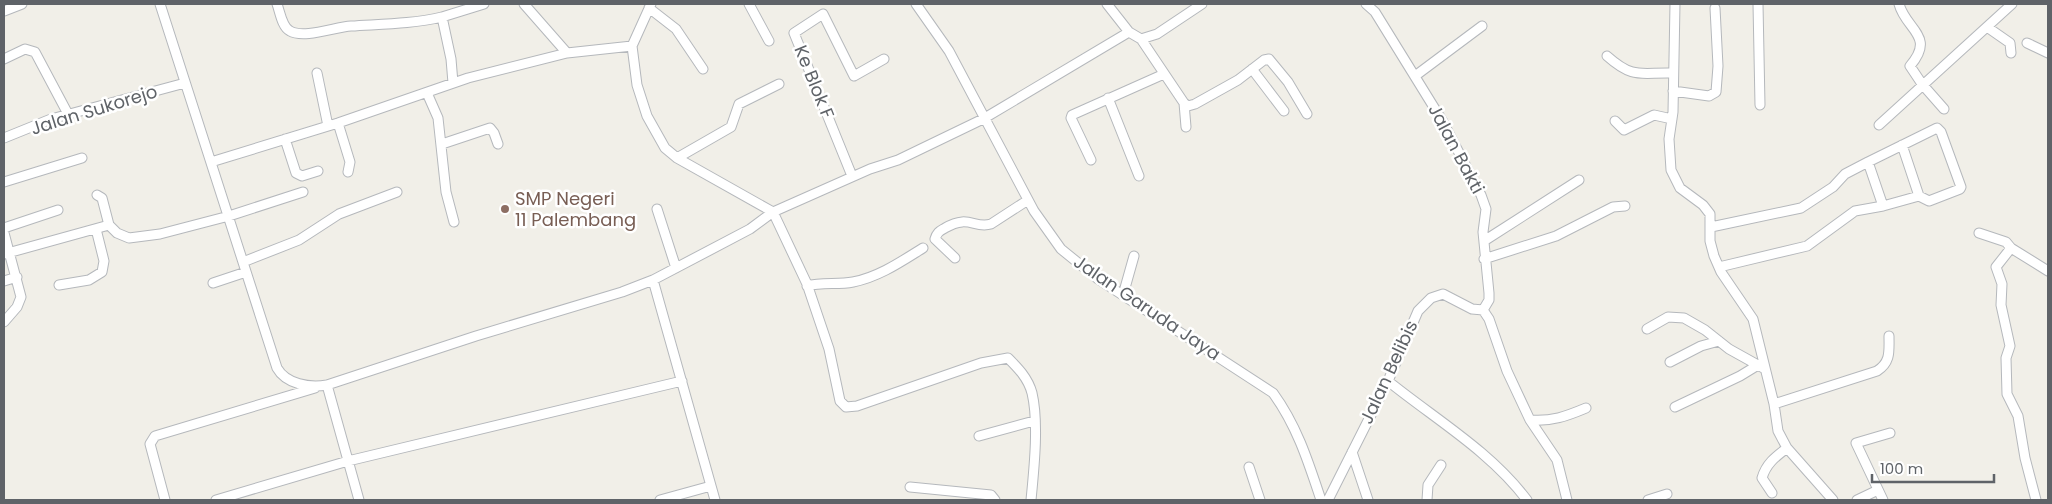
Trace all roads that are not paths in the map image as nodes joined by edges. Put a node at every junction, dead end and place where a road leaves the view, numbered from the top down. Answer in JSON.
{"nodes":[{"id":1,"x":22,"y":4,"type":"edge"},
{"id":2,"x":160,"y":4,"type":"edge"},
{"id":3,"x":277,"y":4,"type":"edge"},
{"id":4,"x":484,"y":4,"type":"edge"},
{"id":5,"x":524,"y":4,"type":"edge"},
{"id":6,"x":749,"y":4,"type":"edge"},
{"id":7,"x":916,"y":4,"type":"edge"},
{"id":8,"x":1107,"y":4,"type":"edge"},
{"id":9,"x":1202,"y":4,"type":"edge"},
{"id":10,"x":1366,"y":4,"type":"edge"},
{"id":11,"x":1675,"y":4,"type":"edge"},
{"id":12,"x":1758,"y":4,"type":"edge"},
{"id":13,"x":1899,"y":4,"type":"edge"},
{"id":14,"x":2012,"y":4,"type":"edge"},
{"id":15,"x":650,"y":6,"type":"edge"},
{"id":16,"x":1715,"y":8,"type":"dead end"},
{"id":17,"x":4,"y":10,"type":"edge"},
{"id":18,"x":442,"y":17,"type":"junction"},
{"id":19,"x":1482,"y":26,"type":"dead end"},
{"id":20,"x":1987,"y":26,"type":"junction"},
{"id":21,"x":1129,"y":32,"type":"junction"},
{"id":22,"x":1141,"y":39,"type":"junction"},
{"id":23,"x":769,"y":41,"type":"dead end"},
{"id":24,"x":2027,"y":43,"type":"dead end"},
{"id":25,"x":632,"y":46,"type":"junction"},
{"id":26,"x":567,"y":53,"type":"junction"},
{"id":27,"x":2011,"y":53,"type":"dead end"},
{"id":28,"x":2048,"y":53,"type":"edge"},
{"id":29,"x":1607,"y":56,"type":"dead end"},
{"id":30,"x":4,"y":59,"type":"edge"},
{"id":31,"x":884,"y":59,"type":"dead end"},
{"id":32,"x":703,"y":69,"type":"dead end"},
{"id":33,"x":1252,"y":69,"type":"junction"},
{"id":34,"x":317,"y":73,"type":"dead end"},
{"id":35,"x":1673,"y":73,"type":"junction"},
{"id":36,"x":1164,"y":74,"type":"junction"},
{"id":37,"x":1415,"y":76,"type":"junction"},
{"id":38,"x":186,"y":83,"type":"junction"},
{"id":39,"x":453,"y":83,"type":"junction"},
{"id":40,"x":779,"y":84,"type":"dead end"},
{"id":41,"x":1922,"y":84,"type":"junction"},
{"id":42,"x":1673,"y":90,"type":"junction"},
{"id":43,"x":427,"y":93,"type":"junction"},
{"id":44,"x":1108,"y":98,"type":"junction"},
{"id":45,"x":1184,"y":103,"type":"junction"},
{"id":46,"x":1760,"y":105,"type":"dead end"},
{"id":47,"x":1944,"y":109,"type":"dead end"},
{"id":48,"x":1284,"y":111,"type":"dead end"},
{"id":49,"x":68,"y":114,"type":"junction"},
{"id":50,"x":1306,"y":114,"type":"dead end"},
{"id":51,"x":983,"y":119,"type":"junction"},
{"id":52,"x":1672,"y":119,"type":"junction"},
{"id":53,"x":1615,"y":121,"type":"dead end"},
{"id":54,"x":338,"y":123,"type":"junction"},
{"id":55,"x":1879,"y":125,"type":"dead end"},
{"id":56,"x":328,"y":126,"type":"junction"},
{"id":57,"x":1186,"y":127,"type":"dead end"},
{"id":58,"x":4,"y":138,"type":"edge"},
{"id":59,"x":285,"y":139,"type":"junction"},
{"id":60,"x":442,"y":144,"type":"junction"},
{"id":61,"x":498,"y":144,"type":"dead end"},
{"id":62,"x":1902,"y":145,"type":"junction"},
{"id":63,"x":82,"y":158,"type":"dead end"},
{"id":64,"x":677,"y":158,"type":"junction"},
{"id":65,"x":1091,"y":160,"type":"dead end"},
{"id":66,"x":211,"y":162,"type":"junction"},
{"id":67,"x":1868,"y":162,"type":"junction"},
{"id":68,"x":318,"y":171,"type":"dead end"},
{"id":69,"x":348,"y":172,"type":"dead end"},
{"id":70,"x":852,"y":176,"type":"junction"},
{"id":71,"x":1139,"y":176,"type":"dead end"},
{"id":72,"x":1579,"y":180,"type":"dead end"},
{"id":73,"x":4,"y":182,"type":"edge"},
{"id":74,"x":303,"y":192,"type":"dead end"},
{"id":75,"x":396,"y":192,"type":"dead end"},
{"id":76,"x":97,"y":195,"type":"dead end"},
{"id":77,"x":1919,"y":196,"type":"junction"},
{"id":78,"x":1028,"y":200,"type":"junction"},
{"id":79,"x":1625,"y":206,"type":"dead end"},
{"id":80,"x":1883,"y":206,"type":"junction"},
{"id":81,"x":657,"y":209,"type":"dead end"},
{"id":82,"x":58,"y":210,"type":"dead end"},
{"id":83,"x":773,"y":212,"type":"junction"},
{"id":84,"x":229,"y":216,"type":"junction"},
{"id":85,"x":454,"y":222,"type":"dead end"},
{"id":86,"x":109,"y":225,"type":"junction"},
{"id":87,"x":1711,"y":226,"type":"junction"},
{"id":88,"x":4,"y":228,"type":"edge"},
{"id":89,"x":96,"y":229,"type":"junction"},
{"id":90,"x":4,"y":233,"type":"edge"},
{"id":91,"x":1980,"y":233,"type":"dead end"},
{"id":92,"x":1484,"y":241,"type":"junction"},
{"id":93,"x":923,"y":248,"type":"dead end"},
{"id":94,"x":2011,"y":248,"type":"junction"},
{"id":95,"x":7,"y":254,"type":"edge"},
{"id":96,"x":1134,"y":256,"type":"dead end"},
{"id":97,"x":955,"y":258,"type":"dead end"},
{"id":98,"x":1484,"y":259,"type":"junction"},
{"id":99,"x":243,"y":262,"type":"junction"},
{"id":100,"x":1719,"y":267,"type":"junction"},
{"id":101,"x":676,"y":268,"type":"junction"},
{"id":102,"x":2048,"y":271,"type":"edge"},
{"id":103,"x":246,"y":272,"type":"junction"},
{"id":104,"x":17,"y":277,"type":"junction"},
{"id":105,"x":653,"y":280,"type":"junction"},
{"id":106,"x":4,"y":281,"type":"edge"},
{"id":107,"x":213,"y":284,"type":"dead end"},
{"id":108,"x":59,"y":285,"type":"dead end"},
{"id":109,"x":807,"y":286,"type":"junction"},
{"id":110,"x":1123,"y":295,"type":"junction"},
{"id":111,"x":1483,"y":310,"type":"junction"},
{"id":112,"x":4,"y":322,"type":"edge"},
{"id":113,"x":1647,"y":329,"type":"dead end"},
{"id":114,"x":1888,"y":336,"type":"dead end"},
{"id":115,"x":1719,"y":341,"type":"junction"},
{"id":116,"x":1670,"y":362,"type":"dead end"},
{"id":117,"x":1761,"y":367,"type":"junction"},
{"id":118,"x":682,"y":381,"type":"junction"},
{"id":119,"x":1388,"y":381,"type":"junction"},
{"id":120,"x":323,"y":386,"type":"junction"},
{"id":121,"x":1774,"y":404,"type":"junction"},
{"id":122,"x":1675,"y":407,"type":"dead end"},
{"id":123,"x":1586,"y":408,"type":"dead end"},
{"id":124,"x":1530,"y":420,"type":"junction"},
{"id":125,"x":1034,"y":421,"type":"junction"},
{"id":126,"x":1890,"y":433,"type":"dead end"},
{"id":127,"x":979,"y":436,"type":"dead end"},
{"id":128,"x":1787,"y":448,"type":"junction"},
{"id":129,"x":1352,"y":452,"type":"junction"},
{"id":130,"x":348,"y":460,"type":"junction"},
{"id":131,"x":1441,"y":465,"type":"dead end"},
{"id":132,"x":1249,"y":467,"type":"dead end"},
{"id":133,"x":711,"y":486,"type":"junction"},
{"id":134,"x":910,"y":487,"type":"dead end"},
{"id":135,"x":1878,"y":490,"type":"junction"},
{"id":136,"x":1772,"y":493,"type":"dead end"},
{"id":137,"x":1667,"y":494,"type":"dead end"},
{"id":138,"x":165,"y":500,"type":"edge"},
{"id":139,"x":216,"y":500,"type":"edge"},
{"id":140,"x":359,"y":500,"type":"edge"},
{"id":141,"x":660,"y":500,"type":"edge"},
{"id":142,"x":715,"y":500,"type":"edge"},
{"id":143,"x":995,"y":500,"type":"edge"},
{"id":144,"x":1031,"y":500,"type":"edge"},
{"id":145,"x":1260,"y":500,"type":"edge"},
{"id":146,"x":1321,"y":500,"type":"edge"},
{"id":147,"x":1328,"y":500,"type":"edge"},
{"id":148,"x":1368,"y":500,"type":"edge"},
{"id":149,"x":1427,"y":500,"type":"edge"},
{"id":150,"x":1526,"y":500,"type":"edge"},
{"id":151,"x":1567,"y":500,"type":"edge"},
{"id":152,"x":1648,"y":500,"type":"edge"},
{"id":153,"x":1833,"y":500,"type":"edge"},
{"id":154,"x":1858,"y":500,"type":"edge"},
{"id":155,"x":1883,"y":500,"type":"edge"},
{"id":156,"x":2036,"y":500,"type":"edge"}],
"edges":[{"from":1,"to":17,"type":"street"},
{"from":2,"to":38,"type":"street"},
{"from":3,"to":18,"type":"street"},
{"from":4,"to":18,"type":"street"},
{"from":5,"to":26,"type":"street"},
{"from":6,"to":23,"type":"street"},
{"from":7,"to":51,"type":"street","name":"Jalan Garuda Jaya"},
{"from":8,"to":21,"type":"street"},
{"from":9,"to":22,"type":"street"},
{"from":10,"to":37,"type":"street","name":"Jalan Bakti"},
{"from":11,"to":35,"type":"street"},
{"from":12,"to":46,"type":"street"},
{"from":13,"to":41,"type":"street"},
{"from":14,"to":20,"type":"street"},
{"from":15,"to":25,"type":"street"},
{"from":15,"to":32,"type":"street"},
{"from":16,"to":42,"type":"street"},
{"from":18,"to":39,"type":"street"},
{"from":19,"to":37,"type":"street"},
{"from":20,"to":27,"type":"street"},
{"from":20,"to":41,"type":"street"},
{"from":21,"to":22,"type":"street"},
{"from":21,"to":51,"type":"street"},
{"from":22,"to":36,"type":"street"},
{"from":24,"to":28,"type":"street"},
{"from":25,"to":26,"type":"street"},
{"from":25,"to":64,"type":"street"},
{"from":26,"to":39,"type":"street"},
{"from":29,"to":35,"type":"street"},
{"from":30,"to":49,"type":"street"},
{"from":31,"to":70,"type":"street","name":"Ke Blok F"},
{"from":33,"to":45,"type":"street"},
{"from":33,"to":48,"type":"street"},
{"from":33,"to":50,"type":"street"},
{"from":34,"to":56,"type":"street"},
{"from":35,"to":42,"type":"street"},
{"from":36,"to":44,"type":"street"},
{"from":36,"to":45,"type":"street"},
{"from":37,"to":92,"type":"street","name":"Jalan Bakti"},
{"from":38,"to":49,"type":"street","name":"Jalan Sukorejo"},
{"from":38,"to":66,"type":"street"},
{"from":39,"to":43,"type":"street"},
{"from":40,"to":64,"type":"street"},
{"from":41,"to":47,"type":"street"},
{"from":41,"to":55,"type":"street"},
{"from":42,"to":52,"type":"street"},
{"from":43,"to":54,"type":"street"},
{"from":43,"to":60,"type":"street"},
{"from":44,"to":65,"type":"street"},
{"from":44,"to":71,"type":"street"},
{"from":45,"to":57,"type":"street"},
{"from":49,"to":58,"type":"street","name":"Jalan Sukorejo"},
{"from":51,"to":70,"type":"street"},
{"from":51,"to":78,"type":"street","name":"Jalan Garuda Jaya"},
{"from":52,"to":53,"type":"street"},
{"from":52,"to":87,"type":"street"},
{"from":54,"to":56,"type":"street"},
{"from":54,"to":69,"type":"street"},
{"from":56,"to":59,"type":"street"},
{"from":59,"to":66,"type":"street"},
{"from":59,"to":68,"type":"street"},
{"from":60,"to":61,"type":"street"},
{"from":60,"to":85,"type":"street"},
{"from":62,"to":67,"type":"street"},
{"from":62,"to":77,"type":"street"},
{"from":62,"to":77,"type":"street"},
{"from":63,"to":73,"type":"street"},
{"from":64,"to":83,"type":"street"},
{"from":66,"to":84,"type":"street"},
{"from":67,"to":80,"type":"street"},
{"from":67,"to":87,"type":"street"},
{"from":70,"to":83,"type":"street"},
{"from":72,"to":92,"type":"street"},
{"from":74,"to":84,"type":"street"},
{"from":75,"to":99,"type":"street"},
{"from":76,"to":86,"type":"street"},
{"from":77,"to":80,"type":"street"},
{"from":78,"to":97,"type":"street"},
{"from":78,"to":110,"type":"street","name":"Jalan Garuda Jaya"},
{"from":79,"to":98,"type":"street"},
{"from":80,"to":100,"type":"street"},
{"from":81,"to":101,"type":"street"},
{"from":82,"to":88,"type":"street"},
{"from":83,"to":101,"type":"street"},
{"from":83,"to":109,"type":"street"},
{"from":84,"to":86,"type":"street"},
{"from":84,"to":99,"type":"street"},
{"from":86,"to":89,"type":"street"},
{"from":87,"to":100,"type":"street"},
{"from":89,"to":95,"type":"street"},
{"from":89,"to":108,"type":"street"},
{"from":90,"to":95,"type":"street"},
{"from":91,"to":94,"type":"street"},
{"from":92,"to":98,"type":"street","name":"Jalan Bakti"},
{"from":93,"to":109,"type":"street"},
{"from":94,"to":102,"type":"street"},
{"from":94,"to":156,"type":"street"},
{"from":95,"to":104,"type":"street"},
{"from":96,"to":110,"type":"street"},
{"from":98,"to":111,"type":"street","name":"Jalan Bakti"},
{"from":99,"to":103,"type":"street"},
{"from":100,"to":117,"type":"street"},
{"from":101,"to":105,"type":"street"},
{"from":103,"to":107,"type":"street"},
{"from":103,"to":120,"type":"street"},
{"from":104,"to":106,"type":"street"},
{"from":104,"to":112,"type":"street"},
{"from":105,"to":118,"type":"street"},
{"from":105,"to":120,"type":"street"},
{"from":109,"to":125,"type":"street"},
{"from":110,"to":146,"type":"street","name":"Jalan Garuda Jaya"},
{"from":111,"to":119,"type":"street","name":"Jalan Belibis"},
{"from":111,"to":124,"type":"street"},
{"from":113,"to":115,"type":"street"},
{"from":114,"to":121,"type":"street"},
{"from":115,"to":116,"type":"street"},
{"from":115,"to":117,"type":"street"},
{"from":117,"to":121,"type":"street"},
{"from":117,"to":122,"type":"street"},
{"from":118,"to":130,"type":"street"},
{"from":118,"to":133,"type":"street"},
{"from":119,"to":129,"type":"street","name":"Jalan Belibis"},
{"from":119,"to":150,"type":"street"},
{"from":120,"to":130,"type":"street"},
{"from":120,"to":138,"type":"street"},
{"from":121,"to":128,"type":"street"},
{"from":123,"to":124,"type":"street"},
{"from":124,"to":151,"type":"street"},
{"from":125,"to":127,"type":"street"},
{"from":125,"to":144,"type":"street"},
{"from":126,"to":135,"type":"street"},
{"from":128,"to":136,"type":"street"},
{"from":128,"to":153,"type":"street"},
{"from":129,"to":147,"type":"street","name":"Jalan Belibis"},
{"from":129,"to":148,"type":"street"},
{"from":130,"to":139,"type":"street"},
{"from":130,"to":140,"type":"street"},
{"from":131,"to":149,"type":"street"},
{"from":132,"to":145,"type":"street"},
{"from":133,"to":141,"type":"street"},
{"from":133,"to":142,"type":"street"},
{"from":134,"to":143,"type":"street"},
{"from":135,"to":154,"type":"street"},
{"from":135,"to":155,"type":"street"},
{"from":137,"to":152,"type":"street"}]}
